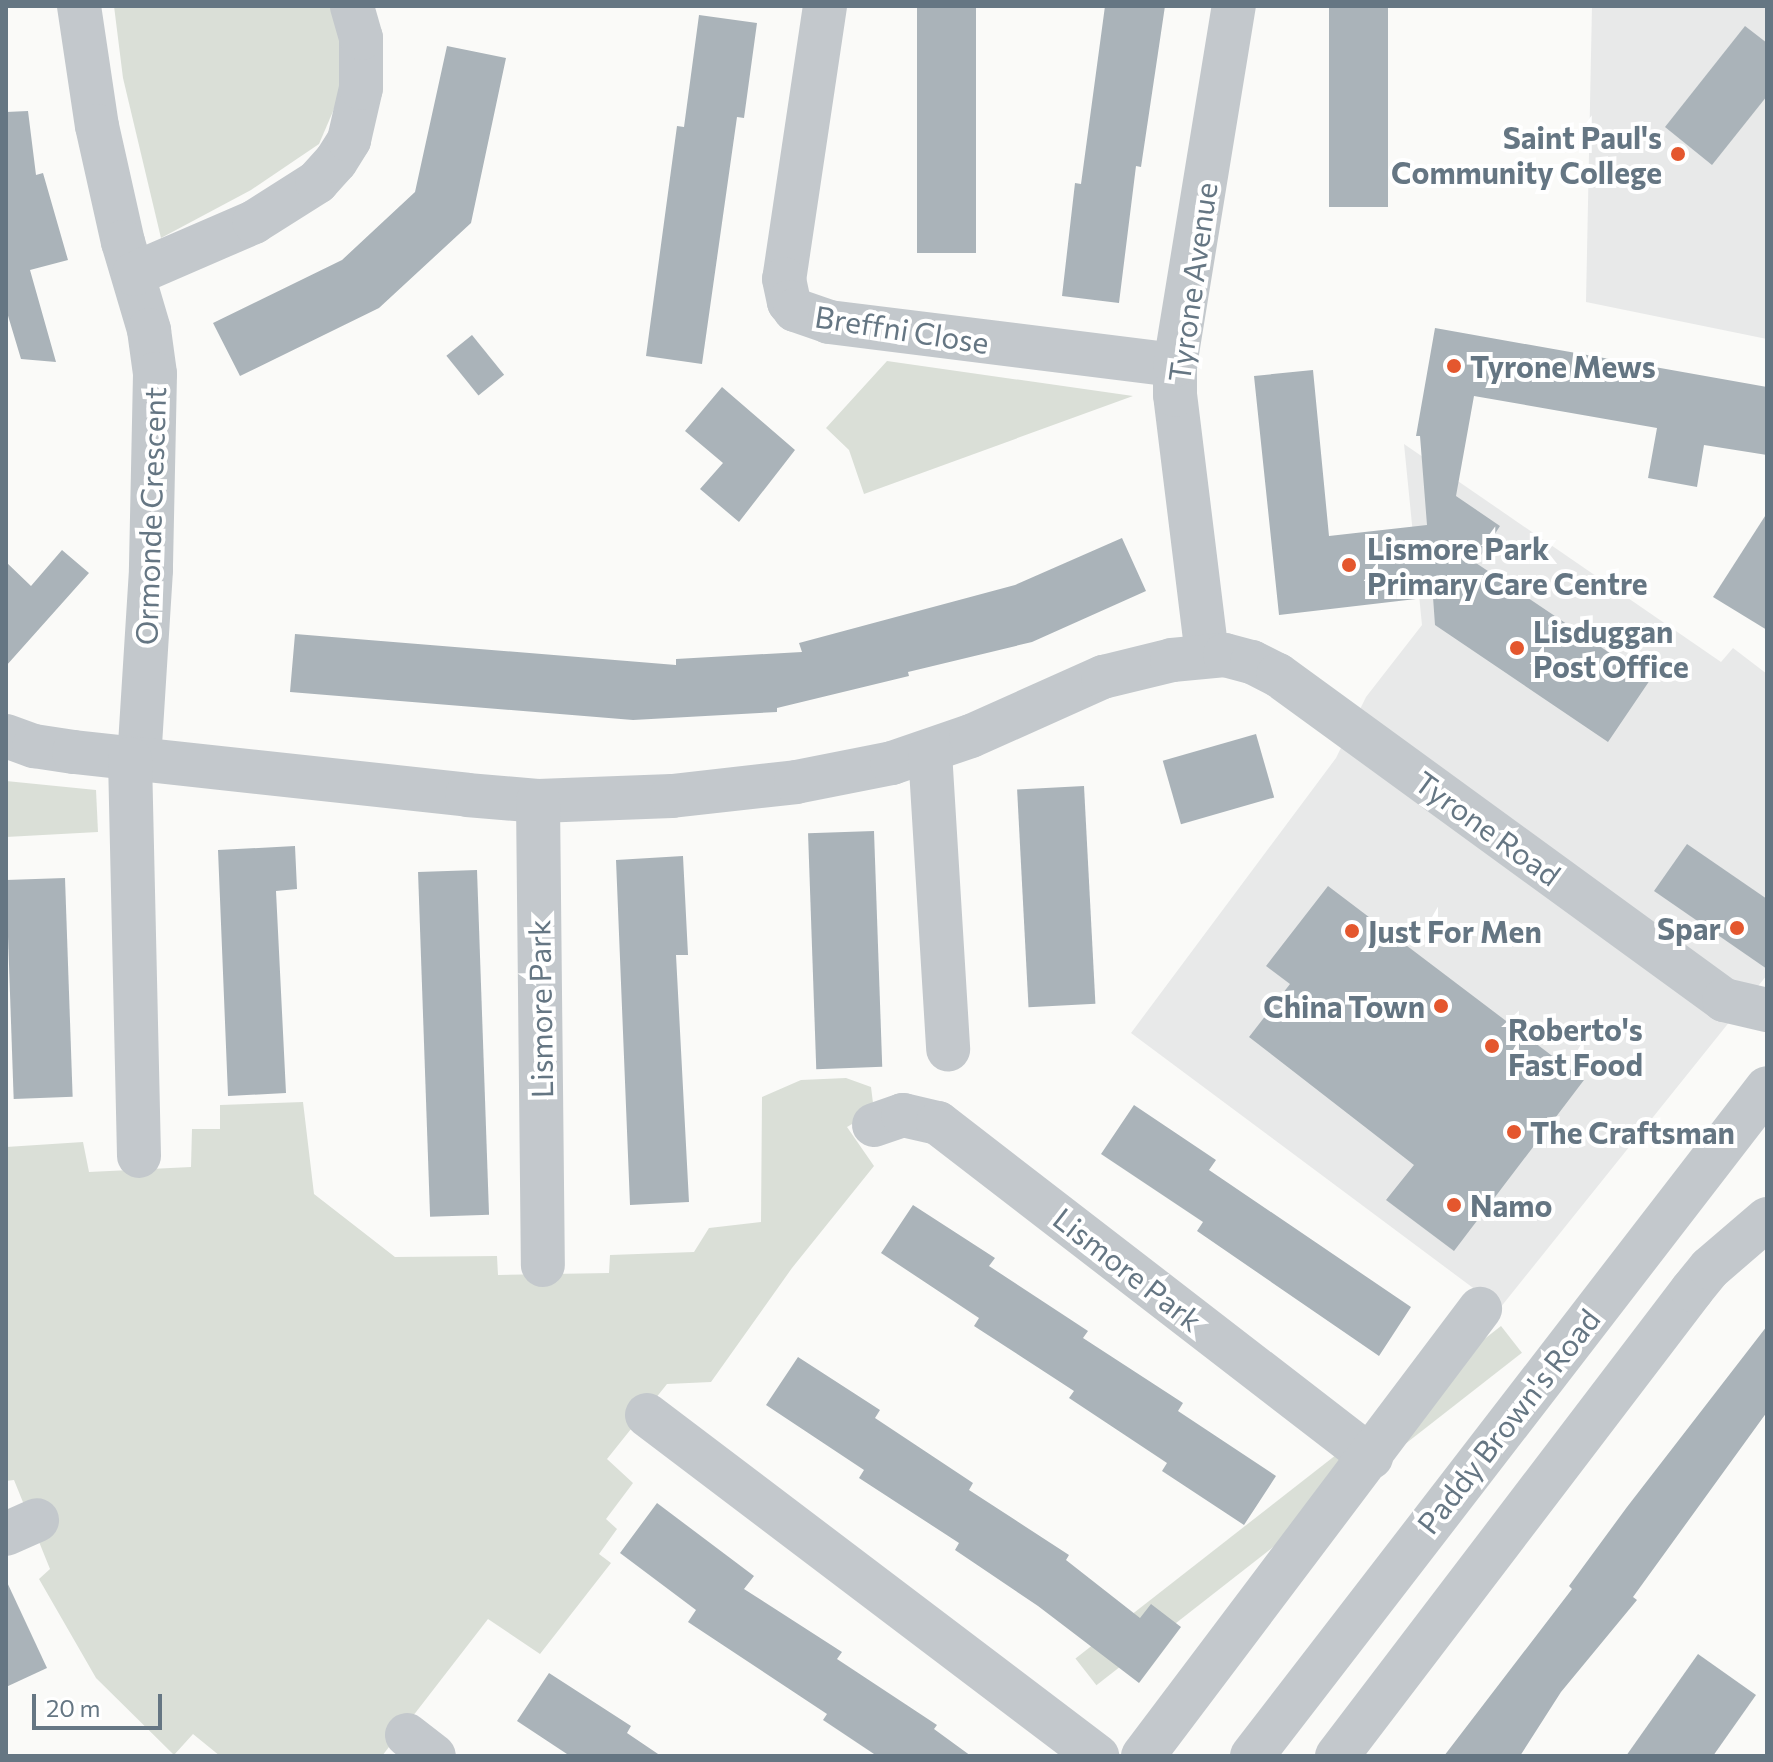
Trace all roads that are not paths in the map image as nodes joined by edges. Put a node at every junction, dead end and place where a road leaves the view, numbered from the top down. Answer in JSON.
{"nodes":[{"id":1,"x":79,"y":6,"type":"edge"},
{"id":2,"x":352,"y":6,"type":"edge"},
{"id":3,"x":825,"y":6,"type":"edge"},
{"id":4,"x":1234,"y":6,"type":"edge"},
{"id":5,"x":134,"y":274,"type":"junction"},
{"id":6,"x":1175,"y":365,"type":"junction"},
{"id":7,"x":1207,"y":655,"type":"junction"},
{"id":8,"x":6,"y":736,"type":"edge"},
{"id":9,"x":930,"y":752,"type":"junction"},
{"id":10,"x":134,"y":759,"type":"junction"},
{"id":11,"x":538,"y":801,"type":"junction"},
{"id":12,"x":1767,"y":1010,"type":"edge"},
{"id":13,"x":948,"y":1049,"type":"dead end"},
{"id":14,"x":1767,"y":1088,"type":"edge"},
{"id":15,"x":874,"y":1125,"type":"dead end"},
{"id":16,"x":139,"y":1156,"type":"dead end"},
{"id":17,"x":1767,"y":1219,"type":"edge"},
{"id":18,"x":543,"y":1265,"type":"dead end"},
{"id":19,"x":1480,"y":1309,"type":"dead end"},
{"id":20,"x":647,"y":1415,"type":"dead end"},
{"id":21,"x":1371,"y":1457,"type":"junction"},
{"id":22,"x":1097,"y":1756,"type":"edge"},
{"id":23,"x":1143,"y":1756,"type":"edge"},
{"id":24,"x":1252,"y":1756,"type":"edge"},
{"id":25,"x":1337,"y":1756,"type":"edge"}],
"edges":[{"from":1,"to":5,"type":"street","name":"Ormonde Crescent"},
{"from":2,"to":5,"type":"street"},
{"from":3,"to":6,"type":"street","name":"Breffni Close"},
{"from":4,"to":6,"type":"street","name":"Tyrone Avenue"},
{"from":5,"to":10,"type":"street","name":"Ormonde Crescent"},
{"from":6,"to":7,"type":"street","name":"Tyrone Avenue"},
{"from":7,"to":9,"type":"street"},
{"from":7,"to":12,"type":"street","name":"Tyrone Road"},
{"from":8,"to":10,"type":"street"},
{"from":9,"to":11,"type":"street"},
{"from":9,"to":13,"type":"street"},
{"from":10,"to":11,"type":"street"},
{"from":10,"to":16,"type":"street"},
{"from":11,"to":18,"type":"street","name":"Lismore Park"},
{"from":14,"to":24,"type":"street","name":"Paddy Brown's Road"},
{"from":15,"to":21,"type":"street","name":"Lismore Park"},
{"from":17,"to":25,"type":"street"},
{"from":19,"to":21,"type":"street"},
{"from":20,"to":22,"type":"street"},
{"from":21,"to":23,"type":"street"}]}
